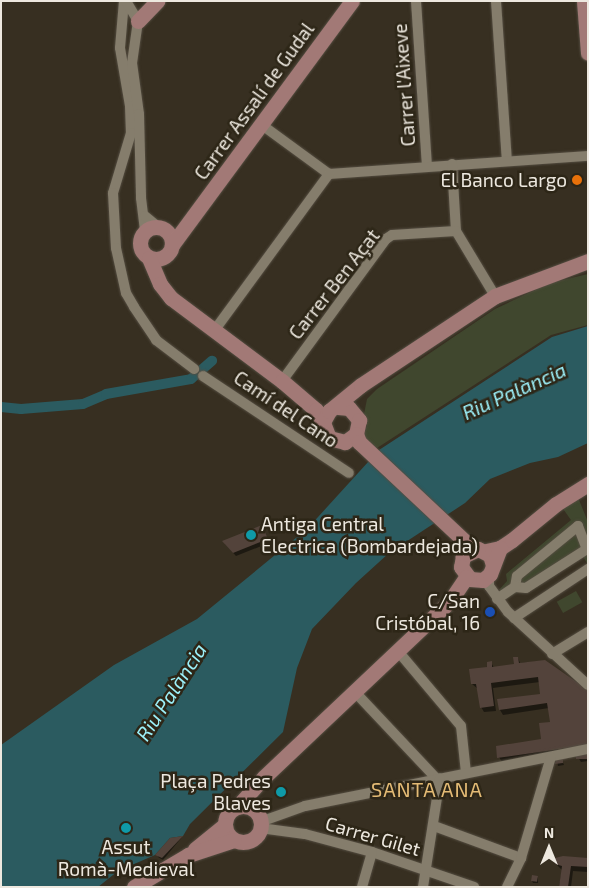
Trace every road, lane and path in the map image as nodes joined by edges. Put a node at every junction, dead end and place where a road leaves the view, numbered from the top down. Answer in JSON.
{"nodes":[{"id":1,"x":125,"y":1,"type":"edge"},
{"id":2,"x":157,"y":1,"type":"edge"},
{"id":3,"x":352,"y":1,"type":"edge"},
{"id":4,"x":416,"y":1,"type":"edge"},
{"id":5,"x":496,"y":1,"type":"edge"},
{"id":6,"x":584,"y":1,"type":"edge"},
{"id":7,"x":138,"y":21,"type":"junction"},
{"id":8,"x":588,"y":53,"type":"edge"},
{"id":9,"x":262,"y":125,"type":"junction"},
{"id":10,"x":588,"y":156,"type":"edge"},
{"id":11,"x":507,"y":161,"type":"junction"},
{"id":12,"x":452,"y":164,"type":"junction"},
{"id":13,"x":427,"y":166,"type":"junction"},
{"id":14,"x":329,"y":174,"type":"junction"},
{"id":15,"x":187,"y":224,"type":"junction"},
{"id":16,"x":154,"y":226,"type":"junction"},
{"id":17,"x":456,"y":230,"type":"junction"},
{"id":18,"x":172,"y":245,"type":"junction"},
{"id":19,"x":156,"y":258,"type":"junction"},
{"id":20,"x":586,"y":263,"type":"edge"},
{"id":21,"x":495,"y":296,"type":"junction"},
{"id":22,"x":214,"y":331,"type":"junction"},
{"id":23,"x":194,"y":369,"type":"dead end"},
{"id":24,"x":203,"y":376,"type":"dead end"},
{"id":25,"x":375,"y":378,"type":"junction"},
{"id":26,"x":282,"y":380,"type":"junction"},
{"id":27,"x":327,"y":412,"type":"junction"},
{"id":28,"x":354,"y":412,"type":"junction"},
{"id":29,"x":351,"y":438,"type":"junction"},
{"id":30,"x":348,"y":473,"type":"dead end"},
{"id":31,"x":588,"y":484,"type":"edge"},
{"id":32,"x":482,"y":565,"type":"junction"},
{"id":33,"x":588,"y":569,"type":"edge"},
{"id":34,"x":515,"y":587,"type":"junction"},
{"id":35,"x":497,"y":599,"type":"junction"},
{"id":36,"x":514,"y":618,"type":"junction"},
{"id":37,"x":588,"y":632,"type":"edge"},
{"id":38,"x":397,"y":650,"type":"junction"},
{"id":39,"x":552,"y":654,"type":"junction"},
{"id":40,"x":585,"y":679,"type":"edge"},
{"id":41,"x":354,"y":691,"type":"junction"},
{"id":42,"x":588,"y":749,"type":"edge"},
{"id":43,"x":551,"y":757,"type":"junction"},
{"id":44,"x":466,"y":773,"type":"junction"},
{"id":45,"x":264,"y":777,"type":"junction"},
{"id":46,"x":438,"y":778,"type":"junction"},
{"id":47,"x":237,"y":807,"type":"junction"},
{"id":48,"x":259,"y":822,"type":"junction"},
{"id":49,"x":225,"y":825,"type":"junction"},
{"id":50,"x":434,"y":826,"type":"junction"},
{"id":51,"x":234,"y":840,"type":"junction"},
{"id":52,"x":372,"y":852,"type":"junction"},
{"id":53,"x":188,"y":855,"type":"junction"},
{"id":54,"x":521,"y":858,"type":"junction"},
{"id":55,"x":426,"y":870,"type":"junction"},
{"id":56,"x":134,"y":887,"type":"edge"},
{"id":57,"x":362,"y":887,"type":"edge"},
{"id":58,"x":423,"y":887,"type":"edge"},
{"id":59,"x":474,"y":887,"type":"edge"},
{"id":60,"x":507,"y":887,"type":"edge"}],
"edges":[{"from":1,"to":7,"type":"street"},
{"from":1,"to":23,"type":"street"},
{"from":2,"to":7,"type":"street"},
{"from":3,"to":9,"type":"street","name":"Carrer Assalí de Gudal"},
{"from":4,"to":13,"type":"street","name":"Carrer l'Aixeve"},
{"from":5,"to":11,"type":"street"},
{"from":6,"to":8,"type":"street"},
{"from":7,"to":16,"type":"street"},
{"from":9,"to":14,"type":"street"},
{"from":9,"to":15,"type":"street","name":"Carrer Assalí de Gudal"},
{"from":10,"to":11,"type":"street"},
{"from":11,"to":12,"type":"street"},
{"from":12,"to":13,"type":"street"},
{"from":12,"to":17,"type":"street"},
{"from":13,"to":14,"type":"street"},
{"from":14,"to":22,"type":"street"},
{"from":15,"to":16,"type":"street"},
{"from":15,"to":18,"type":"street","name":"Carrer Assalí de Gudal"},
{"from":16,"to":18,"type":"street"},
{"from":16,"to":19,"type":"street"},
{"from":17,"to":21,"type":"street"},
{"from":17,"to":26,"type":"street","name":"Carrer Ben Açat"},
{"from":18,"to":19,"type":"street","name":"Carrer Assalí de Gudal"},
{"from":19,"to":22,"type":"street"},
{"from":20,"to":21,"type":"street"},
{"from":21,"to":25,"type":"street"},
{"from":22,"to":26,"type":"street"},
{"from":24,"to":30,"type":"street","name":"Camí del Cano"},
{"from":25,"to":27,"type":"street"},
{"from":25,"to":28,"type":"street"},
{"from":26,"to":27,"type":"street"},
{"from":27,"to":28,"type":"street"},
{"from":27,"to":29,"type":"street"},
{"from":28,"to":29,"type":"street"},
{"from":29,"to":32,"type":"street"},
{"from":31,"to":32,"type":"street"},
{"from":32,"to":35,"type":"street"},
{"from":32,"to":38,"type":"street"},
{"from":33,"to":36,"type":"street"},
{"from":34,"to":34,"type":"street"},
{"from":34,"to":35,"type":"street"},
{"from":35,"to":36,"type":"street"},
{"from":36,"to":39,"type":"street"},
{"from":37,"to":39,"type":"street"},
{"from":38,"to":41,"type":"street"},
{"from":38,"to":44,"type":"street"},
{"from":39,"to":40,"type":"street"},
{"from":41,"to":45,"type":"street"},
{"from":41,"to":46,"type":"street"},
{"from":42,"to":43,"type":"street"},
{"from":43,"to":44,"type":"street"},
{"from":43,"to":54,"type":"street"},
{"from":44,"to":46,"type":"street"},
{"from":45,"to":47,"type":"street"},
{"from":45,"to":48,"type":"street"},
{"from":46,"to":48,"type":"street"},
{"from":46,"to":50,"type":"street"},
{"from":47,"to":48,"type":"street"},
{"from":47,"to":49,"type":"street"},
{"from":48,"to":51,"type":"street"},
{"from":48,"to":52,"type":"street","name":"Carrer Gilet"},
{"from":49,"to":51,"type":"street"},
{"from":49,"to":53,"type":"street"},
{"from":50,"to":54,"type":"street"},
{"from":50,"to":55,"type":"street"},
{"from":51,"to":53,"type":"street"},
{"from":52,"to":55,"type":"street","name":"Carrer Gilet"},
{"from":52,"to":57,"type":"street"},
{"from":53,"to":56,"type":"street"},
{"from":54,"to":60,"type":"street"},
{"from":55,"to":58,"type":"street"},
{"from":55,"to":59,"type":"street","name":"Carrer Gilet"}]}
